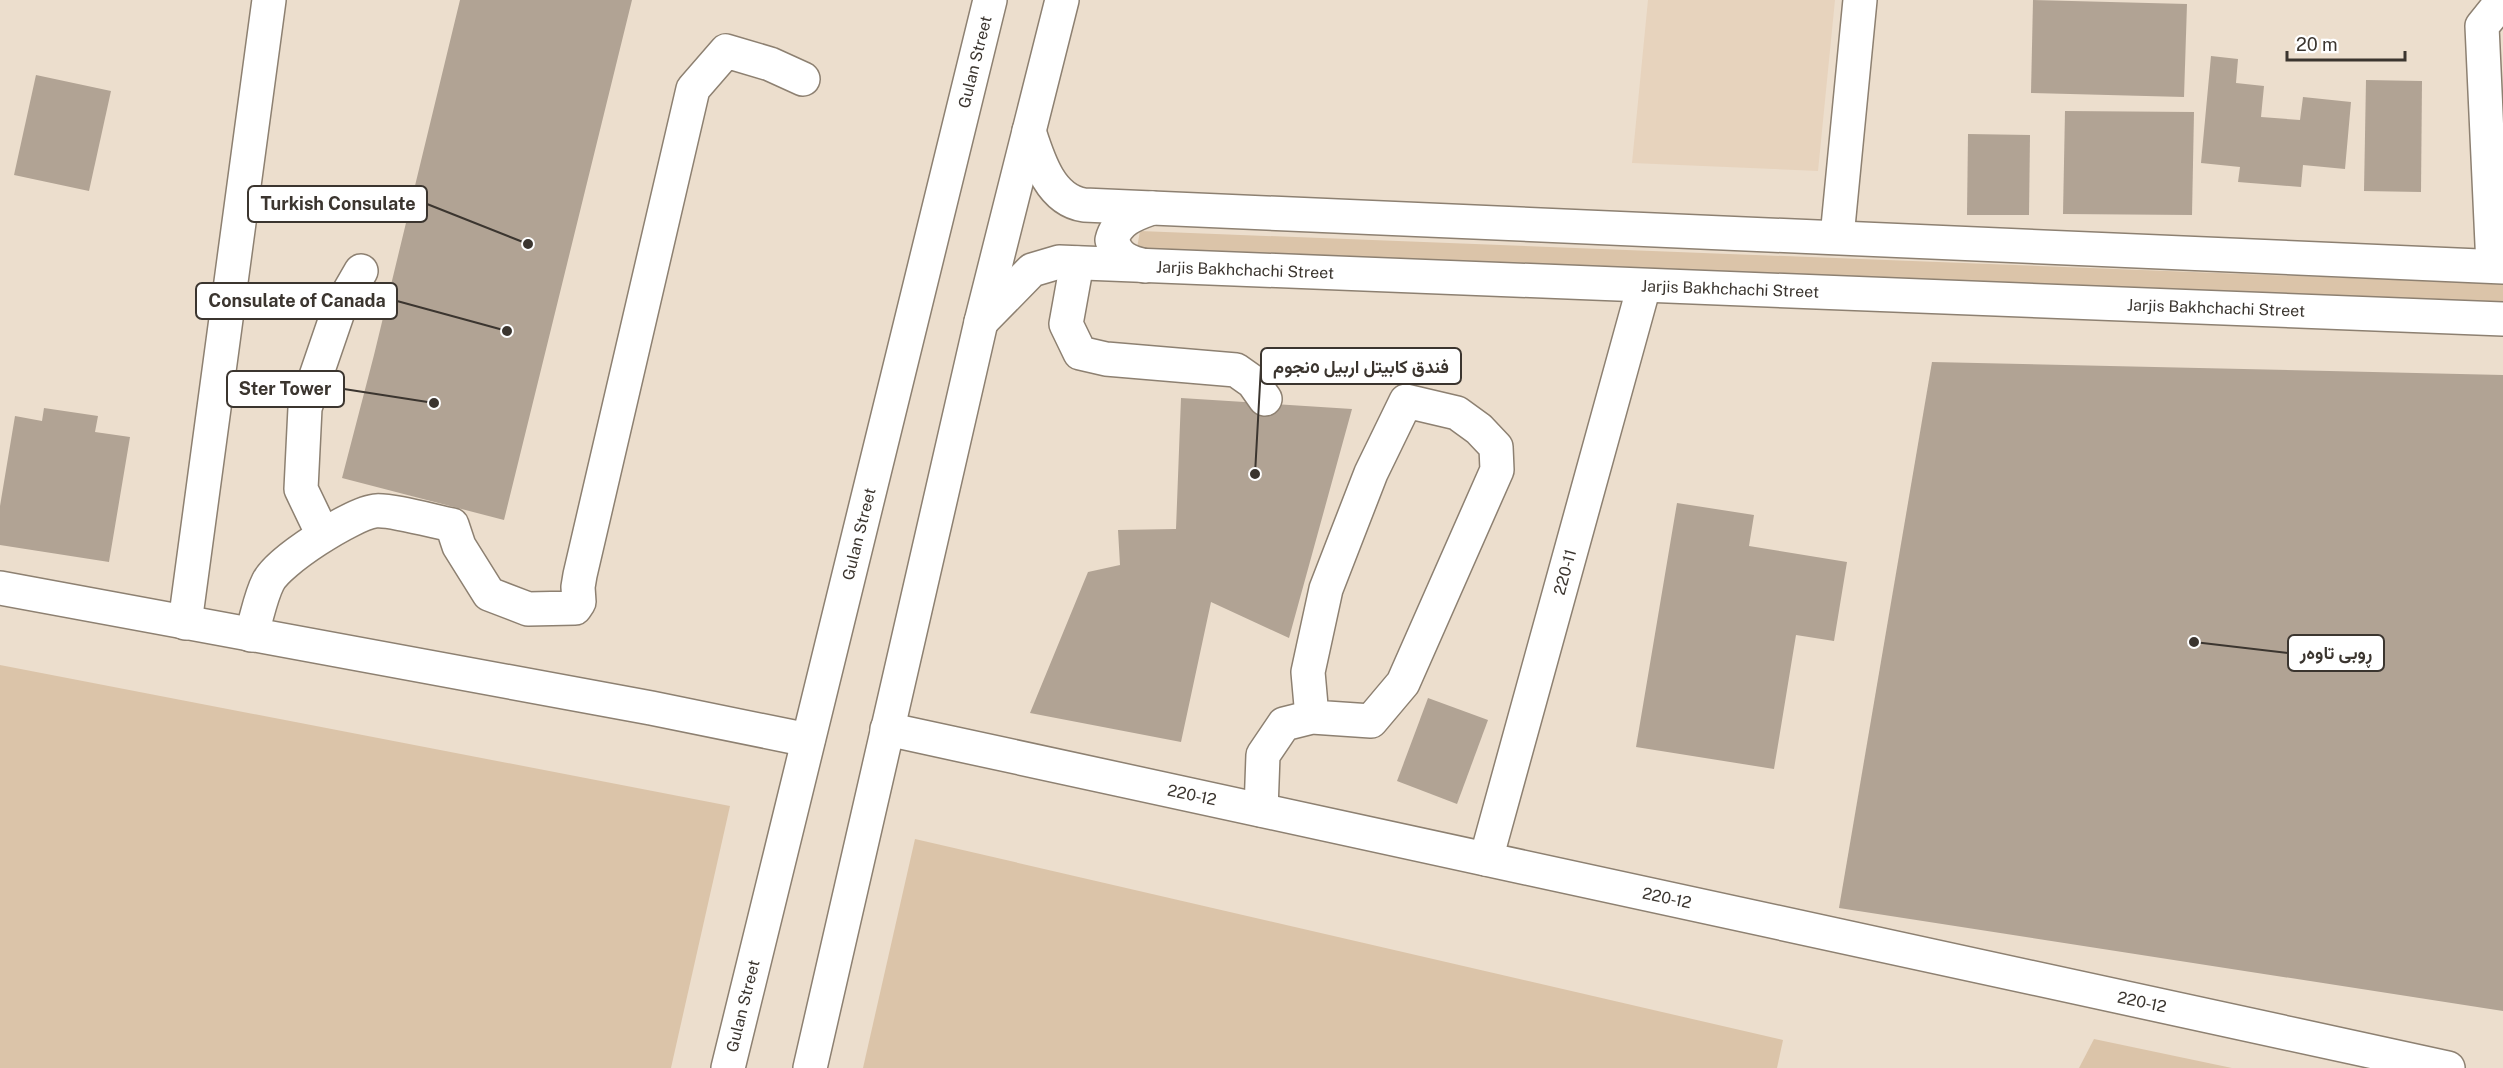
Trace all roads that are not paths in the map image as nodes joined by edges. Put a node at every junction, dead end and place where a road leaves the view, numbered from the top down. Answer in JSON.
{"nodes":[{"id":1,"x":269,"y":0,"type":"edge"},
{"id":2,"x":990,"y":0,"type":"edge"},
{"id":3,"x":1062,"y":0,"type":"edge"},
{"id":4,"x":1860,"y":0,"type":"edge"},
{"id":5,"x":2503,"y":0,"type":"edge"},
{"id":6,"x":803,"y":79,"type":"dead end"},
{"id":7,"x":1029,"y":131,"type":"junction"},
{"id":8,"x":1152,"y":208,"type":"junction"},
{"id":9,"x":1837,"y":237,"type":"junction"},
{"id":10,"x":1077,"y":263,"type":"junction"},
{"id":11,"x":1147,"y":267,"type":"junction"},
{"id":12,"x":2498,"y":267,"type":"edge"},
{"id":13,"x":361,"y":271,"type":"dead end"},
{"id":14,"x":1644,"y":286,"type":"junction"},
{"id":15,"x":2503,"y":320,"type":"edge"},
{"id":16,"x":981,"y":322,"type":"junction"},
{"id":17,"x":1265,"y":399,"type":"dead end"},
{"id":18,"x":323,"y":535,"type":"junction"},
{"id":19,"x":0,"y":588,"type":"edge"},
{"id":20,"x":185,"y":623,"type":"junction"},
{"id":21,"x":251,"y":635,"type":"junction"},
{"id":22,"x":1312,"y":717,"type":"junction"},
{"id":23,"x":887,"y":729,"type":"junction"},
{"id":24,"x":808,"y":740,"type":"junction"},
{"id":25,"x":1261,"y":810,"type":"junction"},
{"id":26,"x":1486,"y":859,"type":"junction"},
{"id":27,"x":728,"y":1068,"type":"edge"},
{"id":28,"x":810,"y":1068,"type":"edge"},
{"id":29,"x":2448,"y":1068,"type":"edge"}],
"edges":[{"from":1,"to":20,"type":"street"},
{"from":2,"to":24,"type":"street","name":"Gulan Street"},
{"from":3,"to":7,"type":"street"},
{"from":4,"to":9,"type":"street"},
{"from":5,"to":12,"type":"street"},
{"from":6,"to":18,"type":"street"},
{"from":7,"to":8,"type":"street"},
{"from":7,"to":16,"type":"street"},
{"from":8,"to":9,"type":"street"},
{"from":8,"to":11,"type":"street"},
{"from":9,"to":12,"type":"street"},
{"from":10,"to":11,"type":"street","name":"Jarjis Bakhchachi Street"},
{"from":10,"to":16,"type":"street","name":"Jarjis Bakhchachi Street"},
{"from":10,"to":17,"type":"street"},
{"from":11,"to":14,"type":"street","name":"Jarjis Bakhchachi Street"},
{"from":13,"to":18,"type":"street"},
{"from":14,"to":15,"type":"street","name":"Jarjis Bakhchachi Street"},
{"from":14,"to":26,"type":"street","name":"220-11"},
{"from":16,"to":23,"type":"street"},
{"from":18,"to":21,"type":"street"},
{"from":19,"to":20,"type":"street"},
{"from":20,"to":21,"type":"street"},
{"from":21,"to":24,"type":"street"},
{"from":22,"to":22,"type":"street"},
{"from":22,"to":25,"type":"street"},
{"from":23,"to":25,"type":"street","name":"220-12"},
{"from":23,"to":28,"type":"street"},
{"from":24,"to":27,"type":"street","name":"Gulan Street"},
{"from":25,"to":26,"type":"street","name":"220-12"},
{"from":26,"to":29,"type":"street","name":"220-12"}]}
